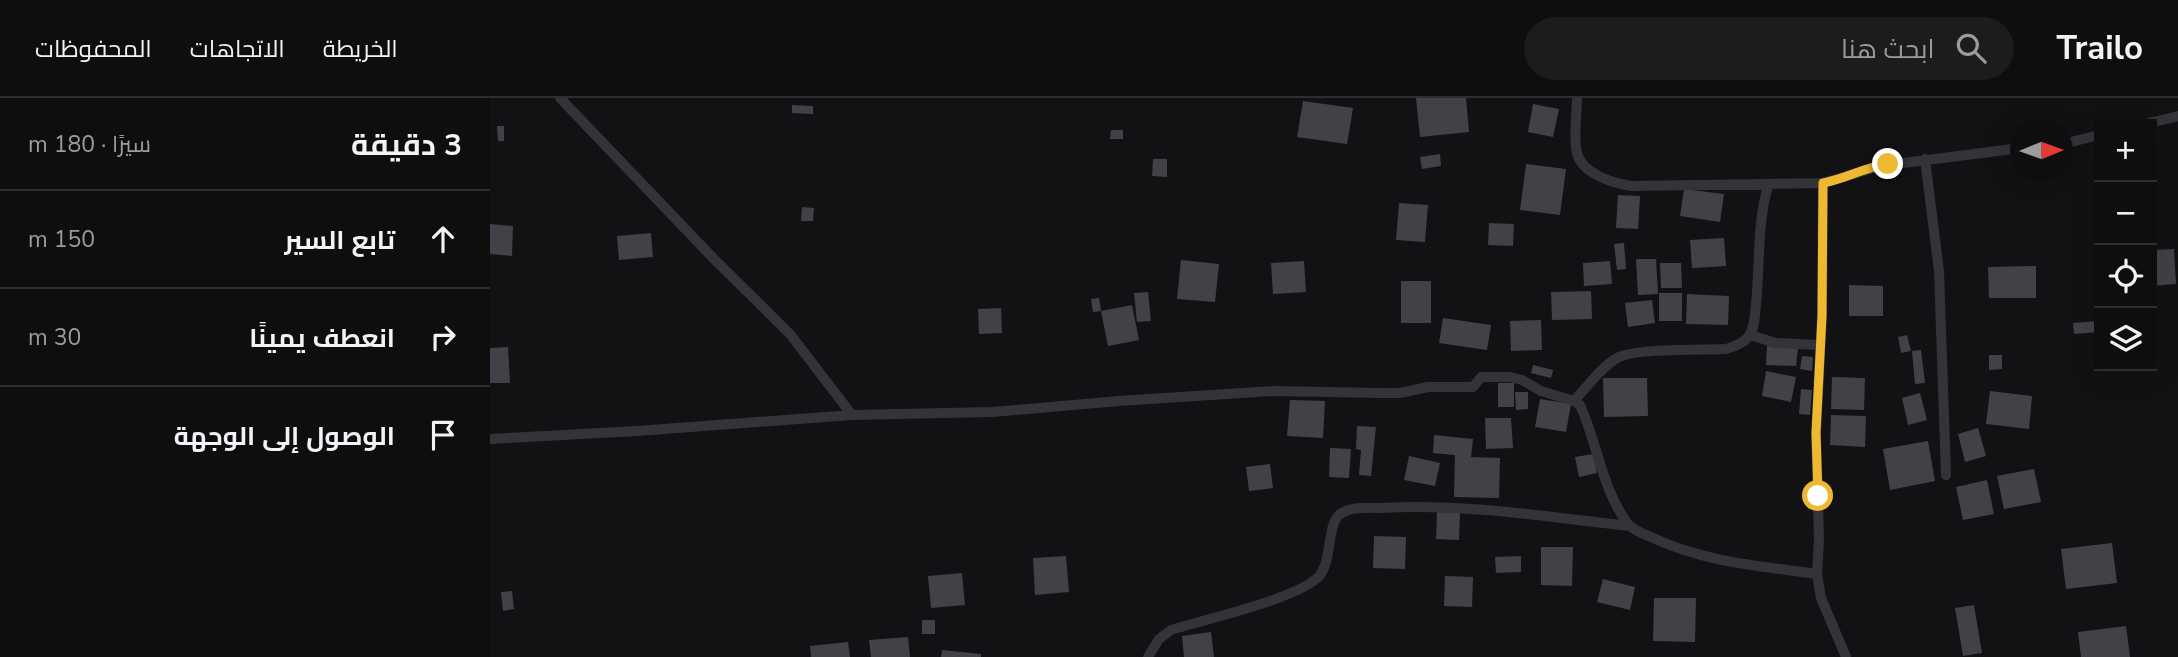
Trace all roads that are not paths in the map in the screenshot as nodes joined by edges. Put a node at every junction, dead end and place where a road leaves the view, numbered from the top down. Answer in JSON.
{"nodes":[{"id":1,"x":560,"y":98,"type":"edge"},
{"id":2,"x":1577,"y":98,"type":"edge"},
{"id":3,"x":2178,"y":116,"type":"edge"},
{"id":4,"x":2157,"y":121,"type":"edge"},
{"id":5,"x":2094,"y":136,"type":"edge"},
{"id":6,"x":2073,"y":142,"type":"edge"},
{"id":7,"x":2010,"y":149,"type":"edge"},
{"id":8,"x":1925,"y":159,"type":"junction"},
{"id":9,"x":1823,"y":183,"type":"junction"},
{"id":10,"x":1769,"y":184,"type":"junction"},
{"id":11,"x":1750,"y":335,"type":"junction"},
{"id":12,"x":1820,"y":345,"type":"junction"},
{"id":13,"x":1574,"y":401,"type":"junction"},
{"id":14,"x":852,"y":415,"type":"junction"},
{"id":15,"x":490,"y":439,"type":"edge"},
{"id":16,"x":1946,"y":475,"type":"dead end"},
{"id":17,"x":1630,"y":526,"type":"junction"},
{"id":18,"x":1817,"y":574,"type":"junction"},
{"id":19,"x":1148,"y":657,"type":"edge"},
{"id":20,"x":1846,"y":657,"type":"edge"}],
"edges":[{"from":1,"to":14,"type":"street"},
{"from":2,"to":10,"type":"street"},
{"from":3,"to":4,"type":"street"},
{"from":5,"to":6,"type":"street"},
{"from":7,"to":8,"type":"street"},
{"from":8,"to":9,"type":"street"},
{"from":8,"to":16,"type":"street"},
{"from":9,"to":10,"type":"street"},
{"from":9,"to":12,"type":"street"},
{"from":10,"to":11,"type":"street"},
{"from":11,"to":12,"type":"street"},
{"from":11,"to":13,"type":"street"},
{"from":12,"to":18,"type":"street"},
{"from":13,"to":14,"type":"street"},
{"from":13,"to":17,"type":"street"},
{"from":14,"to":15,"type":"street"},
{"from":17,"to":18,"type":"street"},
{"from":17,"to":19,"type":"street"},
{"from":18,"to":20,"type":"street"}]}
